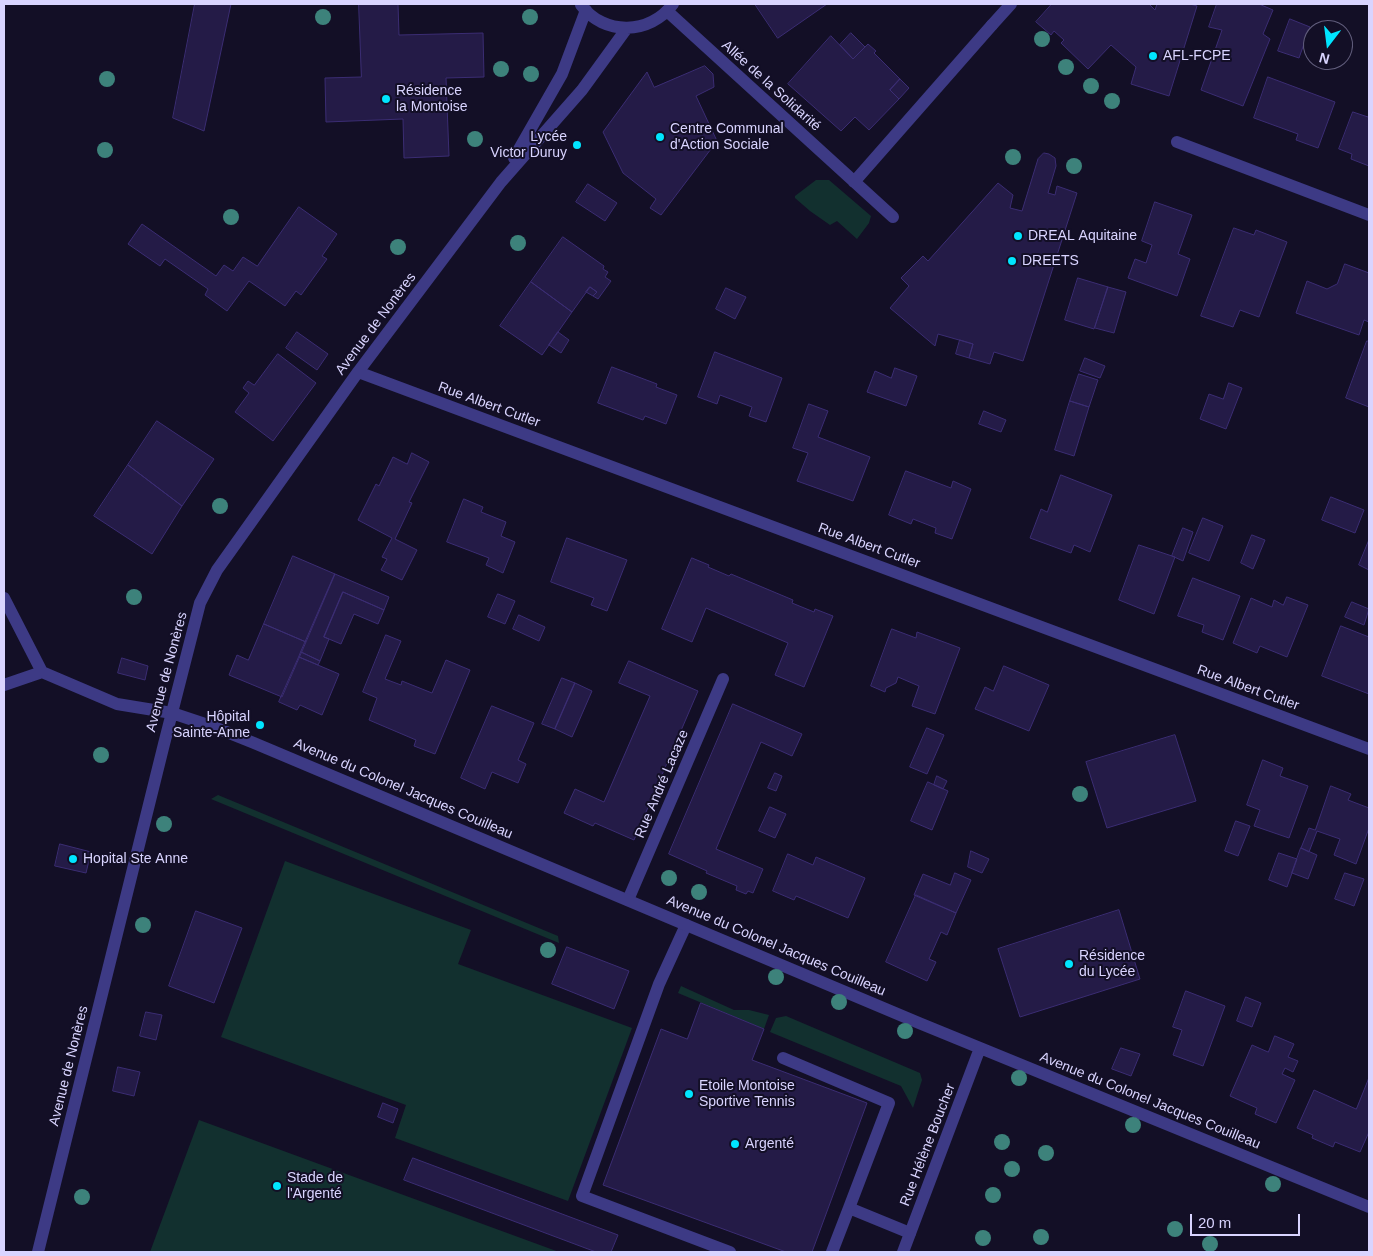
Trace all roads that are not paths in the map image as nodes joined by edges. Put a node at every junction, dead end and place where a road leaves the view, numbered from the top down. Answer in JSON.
{"nodes":[{"id":1,"x":1011,"y":4,"type":"edge"},
{"id":2,"x":583,"y":7,"type":"edge"},
{"id":3,"x":670,"y":8,"type":"edge"},
{"id":4,"x":627,"y":28,"type":"junction"},
{"id":5,"x":1177,"y":142,"type":"dead end"},
{"id":6,"x":501,"y":182,"type":"junction"},
{"id":7,"x":854,"y":182,"type":"junction"},
{"id":8,"x":1369,"y":215,"type":"edge"},
{"id":9,"x":893,"y":217,"type":"dead end"},
{"id":10,"x":358,"y":372,"type":"junction"},
{"id":11,"x":4,"y":598,"type":"edge"},
{"id":12,"x":42,"y":672,"type":"junction"},
{"id":13,"x":723,"y":679,"type":"dead end"},
{"id":14,"x":4,"y":685,"type":"edge"},
{"id":15,"x":172,"y":713,"type":"junction"},
{"id":16,"x":1369,"y":749,"type":"edge"},
{"id":17,"x":628,"y":900,"type":"junction"},
{"id":18,"x":686,"y":925,"type":"junction"},
{"id":19,"x":980,"y":1048,"type":"junction"},
{"id":20,"x":783,"y":1058,"type":"dead end"},
{"id":21,"x":1369,"y":1207,"type":"edge"},
{"id":22,"x":849,"y":1208,"type":"junction"},
{"id":23,"x":910,"y":1233,"type":"junction"},
{"id":24,"x":38,"y":1252,"type":"edge"},
{"id":25,"x":730,"y":1252,"type":"edge"},
{"id":26,"x":832,"y":1252,"type":"edge"},
{"id":27,"x":903,"y":1252,"type":"edge"}],
"edges":[{"from":1,"to":7,"type":"street"},
{"from":2,"to":4,"type":"street"},
{"from":2,"to":6,"type":"street","name":"Avenue de Nonères"},
{"from":3,"to":4,"type":"street"},
{"from":3,"to":7,"type":"street","name":"Allée de la Solidarité"},
{"from":4,"to":6,"type":"street","name":"Avenue de Nonères"},
{"from":5,"to":8,"type":"street"},
{"from":6,"to":10,"type":"street","name":"Avenue de Nonères"},
{"from":7,"to":9,"type":"street","name":"Allée de la Solidarité"},
{"from":10,"to":15,"type":"street","name":"Avenue de Nonères"},
{"from":10,"to":16,"type":"street","name":"Rue Albert Cutler"},
{"from":11,"to":12,"type":"street"},
{"from":12,"to":14,"type":"street"},
{"from":12,"to":15,"type":"street","name":"Avenue du Colonel Jacques Couilleau"},
{"from":13,"to":17,"type":"street","name":"Rue André Lacaze"},
{"from":15,"to":17,"type":"street","name":"Avenue du Colonel Jacques Couilleau"},
{"from":15,"to":24,"type":"street","name":"Avenue de Nonères"},
{"from":17,"to":18,"type":"street","name":"Avenue du Colonel Jacques Couilleau"},
{"from":18,"to":19,"type":"street","name":"Avenue du Colonel Jacques Couilleau"},
{"from":18,"to":25,"type":"street"},
{"from":19,"to":21,"type":"street","name":"Avenue du Colonel Jacques Couilleau"},
{"from":19,"to":23,"type":"street","name":"Rue Hélène Boucher"},
{"from":20,"to":22,"type":"street"},
{"from":22,"to":23,"type":"street"},
{"from":22,"to":26,"type":"street"},
{"from":23,"to":27,"type":"street","name":"Rue Hélène Boucher"}]}
